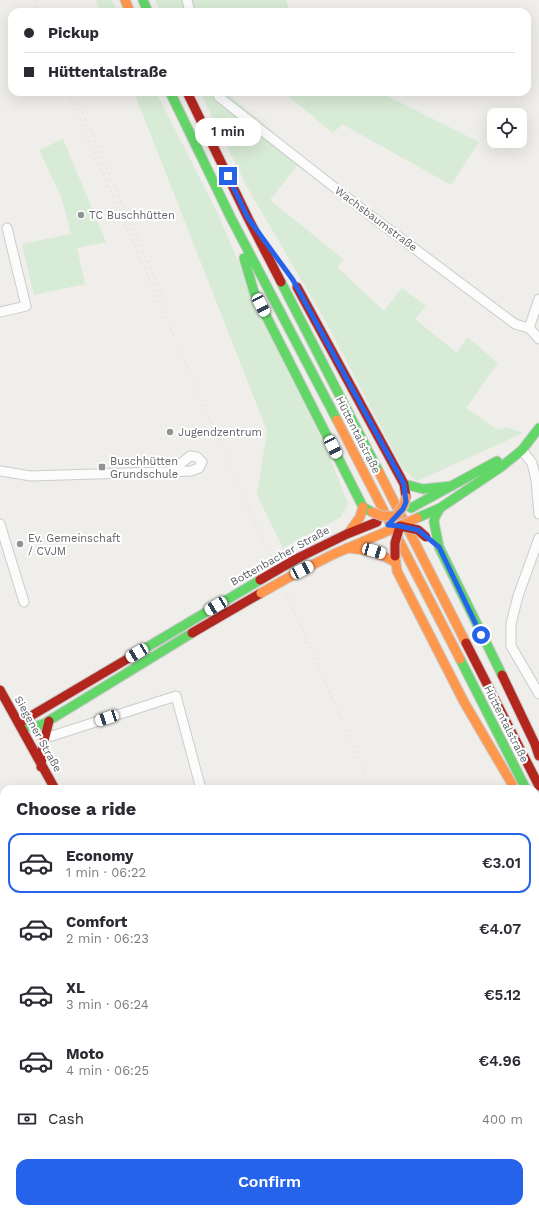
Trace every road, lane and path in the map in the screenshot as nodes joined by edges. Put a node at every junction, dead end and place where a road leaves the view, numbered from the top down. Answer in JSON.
{"nodes":[{"id":1,"x":172,"y":96,"type":"edge"},
{"id":2,"x":189,"y":96,"type":"edge"},
{"id":3,"x":219,"y":96,"type":"edge"},
{"id":4,"x":231,"y":218,"type":"junction"},
{"id":5,"x":248,"y":218,"type":"junction"},
{"id":6,"x":8,"y":228,"type":"dead end"},
{"id":7,"x":284,"y":267,"type":"dead end"},
{"id":8,"x":293,"y":280,"type":"dead end"},
{"id":9,"x":539,"y":299,"type":"edge"},
{"id":10,"x":0,"y":312,"type":"edge"},
{"id":11,"x":529,"y":328,"type":"junction"},
{"id":12,"x":539,"y":339,"type":"edge"},
{"id":13,"x":539,"y":428,"type":"edge"},
{"id":14,"x":522,"y":450,"type":"junction"},
{"id":15,"x":0,"y":471,"type":"edge"},
{"id":16,"x":172,"y":471,"type":"dead end"},
{"id":17,"x":404,"y":484,"type":"junction"},
{"id":18,"x":452,"y":486,"type":"junction"},
{"id":19,"x":363,"y":507,"type":"junction"},
{"id":20,"x":440,"y":508,"type":"junction"},
{"id":21,"x":415,"y":513,"type":"junction"},
{"id":22,"x":539,"y":514,"type":"edge"},
{"id":23,"x":396,"y":516,"type":"junction"},
{"id":24,"x":0,"y":524,"type":"edge"},
{"id":25,"x":400,"y":526,"type":"junction"},
{"id":26,"x":379,"y":528,"type":"junction"},
{"id":27,"x":350,"y":531,"type":"junction"},
{"id":28,"x":539,"y":538,"type":"edge"},
{"id":29,"x":439,"y":547,"type":"junction"},
{"id":30,"x":348,"y":548,"type":"junction"},
{"id":31,"x":395,"y":559,"type":"junction"},
{"id":32,"x":24,"y":602,"type":"dead end"},
{"id":33,"x":0,"y":690,"type":"edge"},
{"id":34,"x":539,"y":694,"type":"edge"},
{"id":35,"x":49,"y":722,"type":"junction"},
{"id":36,"x":19,"y":723,"type":"junction"},
{"id":37,"x":45,"y":736,"type":"junction"},
{"id":38,"x":539,"y":756,"type":"edge"},
{"id":39,"x":41,"y":767,"type":"junction"},
{"id":40,"x":52,"y":785,"type":"edge"},
{"id":41,"x":200,"y":785,"type":"edge"},
{"id":42,"x":513,"y":785,"type":"edge"},
{"id":43,"x":524,"y":785,"type":"edge"},
{"id":44,"x":538,"y":785,"type":"edge"}],
"edges":[{"from":1,"to":4,"type":"main road","name":"Hüttentalstraße"},
{"from":2,"to":5,"type":"main road","name":"Hüttentalstraße"},
{"from":3,"to":11,"type":"street","name":"Wachsbaumstraße"},
{"from":4,"to":19,"type":"main road"},
{"from":4,"to":43,"type":"main road","name":"Hüttentalstraße"},
{"from":5,"to":7,"type":"main road"},
{"from":5,"to":44,"type":"main road","name":"Hüttentalstraße"},
{"from":6,"to":10,"type":"street"},
{"from":8,"to":17,"type":"main road"},
{"from":9,"to":11,"type":"street"},
{"from":11,"to":12,"type":"street","name":"Wachsbaumstraße"},
{"from":13,"to":14,"type":"main road"},
{"from":14,"to":18,"type":"main road"},
{"from":14,"to":20,"type":"main road"},
{"from":14,"to":22,"type":"street"},
{"from":15,"to":16,"type":"street"},
{"from":17,"to":18,"type":"main road"},
{"from":17,"to":23,"type":"main road","bridge":true},
{"from":18,"to":21,"type":"main road"},
{"from":19,"to":23,"type":"main road","bridge":true},
{"from":19,"to":27,"type":"main road"},
{"from":20,"to":21,"type":"main road"},
{"from":20,"to":29,"type":"main road"},
{"from":21,"to":23,"type":"main road"},
{"from":21,"to":25,"type":"main road","bridge":true},
{"from":23,"to":26,"type":"main road","name":"Bottenbacher Straße"},
{"from":24,"to":32,"type":"street"},
{"from":25,"to":26,"type":"main road","bridge":true},
{"from":25,"to":29,"type":"main road","bridge":true},
{"from":25,"to":31,"type":"main road","bridge":true},
{"from":26,"to":27,"type":"main road","name":"Bottenbacher Straße"},
{"from":26,"to":30,"type":"main road","name":"Bottenbacher Straße"},
{"from":27,"to":36,"type":"main road","name":"Bottenbacher Straße","bridge":true},
{"from":28,"to":34,"type":"street"},
{"from":29,"to":38,"type":"main road"},
{"from":30,"to":31,"type":"main road"},
{"from":30,"to":35,"type":"main road","name":"Bottenbacher Straße","bridge":true},
{"from":31,"to":42,"type":"main road"},
{"from":33,"to":36,"type":"main road","name":"Siegener Straße"},
{"from":35,"to":36,"type":"main road","name":"Bottenbacher Straße"},
{"from":35,"to":37,"type":"main road"},
{"from":36,"to":39,"type":"main road","name":"Siegener Straße"},
{"from":37,"to":39,"type":"main road"},
{"from":37,"to":41,"type":"street"},
{"from":39,"to":40,"type":"main road","name":"Siegener Straße"}]}
